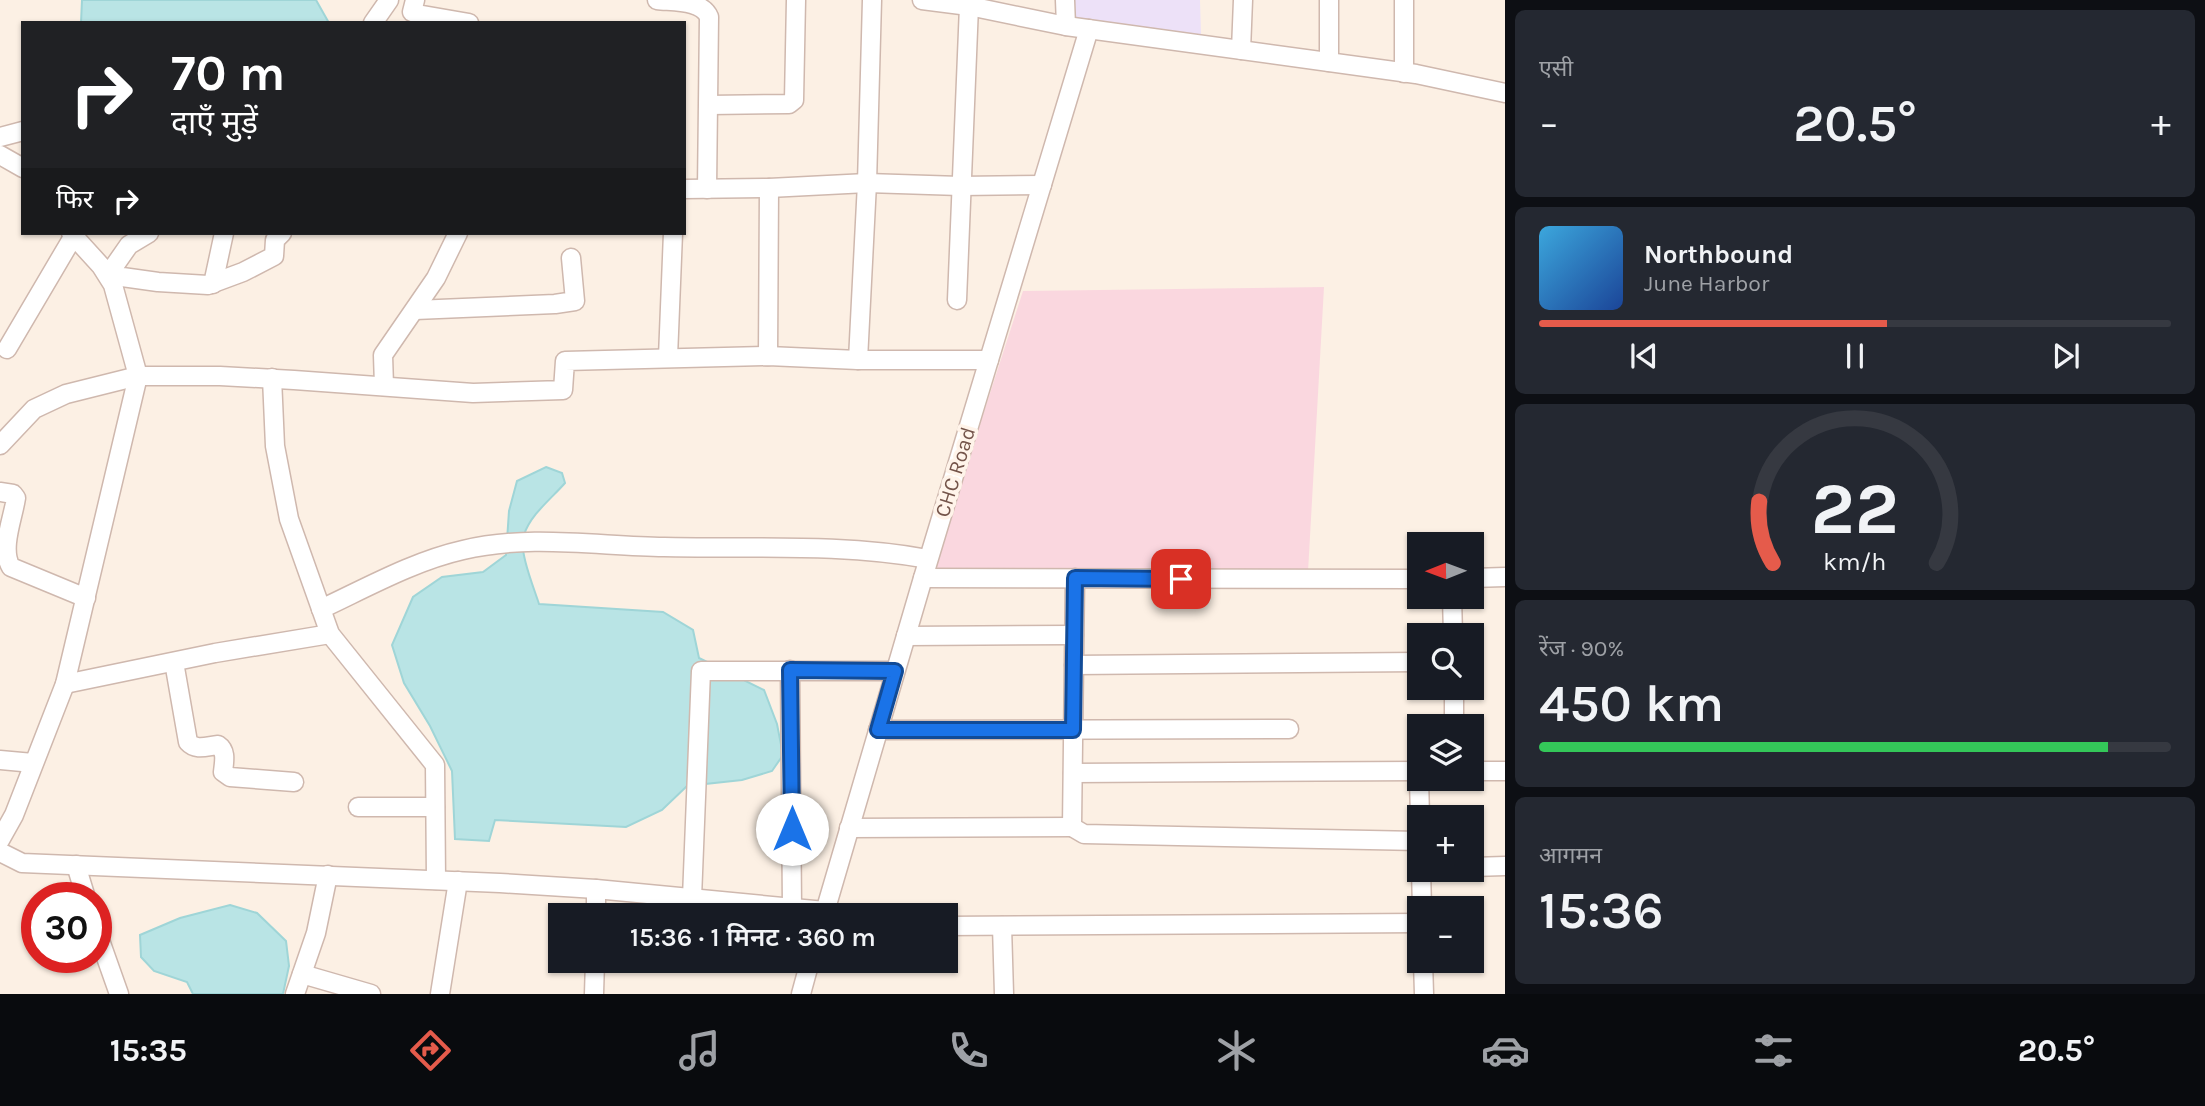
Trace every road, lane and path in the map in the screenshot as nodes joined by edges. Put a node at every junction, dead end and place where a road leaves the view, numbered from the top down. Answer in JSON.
{"nodes":[{"id":1,"x":389,"y":0,"type":"edge"},
{"id":2,"x":415,"y":0,"type":"edge"},
{"id":3,"x":657,"y":0,"type":"edge"},
{"id":4,"x":796,"y":0,"type":"edge"},
{"id":5,"x":872,"y":0,"type":"edge"},
{"id":6,"x":922,"y":0,"type":"edge"},
{"id":7,"x":1065,"y":0,"type":"edge"},
{"id":8,"x":1243,"y":0,"type":"edge"},
{"id":9,"x":1329,"y":0,"type":"edge"},
{"id":10,"x":1404,"y":0,"type":"edge"},
{"id":11,"x":692,"y":2,"type":"edge"},
{"id":12,"x":969,"y":6,"type":"junction"},
{"id":13,"x":374,"y":21,"type":"edge"},
{"id":14,"x":458,"y":21,"type":"edge"},
{"id":15,"x":1066,"y":26,"type":"junction"},
{"id":16,"x":1089,"y":29,"type":"junction"},
{"id":17,"x":1241,"y":50,"type":"junction"},
{"id":18,"x":1329,"y":62,"type":"junction"},
{"id":19,"x":1404,"y":73,"type":"junction"},
{"id":20,"x":1505,"y":93,"type":"edge"},
{"id":21,"x":709,"y":105,"type":"junction"},
{"id":22,"x":21,"y":132,"type":"edge"},
{"id":23,"x":0,"y":137,"type":"edge"},
{"id":24,"x":0,"y":155,"type":"edge"},
{"id":25,"x":21,"y":166,"type":"edge"},
{"id":26,"x":867,"y":183,"type":"junction"},
{"id":27,"x":1042,"y":185,"type":"junction"},
{"id":28,"x":960,"y":186,"type":"junction"},
{"id":29,"x":769,"y":188,"type":"junction"},
{"id":30,"x":686,"y":189,"type":"edge"},
{"id":31,"x":707,"y":189,"type":"junction"},
{"id":32,"x":72,"y":235,"type":"edge"},
{"id":33,"x":146,"y":235,"type":"edge"},
{"id":34,"x":224,"y":235,"type":"edge"},
{"id":35,"x":280,"y":235,"type":"edge"},
{"id":36,"x":456,"y":235,"type":"edge"},
{"id":37,"x":673,"y":235,"type":"edge"},
{"id":38,"x":571,"y":258,"type":"dead end"},
{"id":39,"x":108,"y":275,"type":"junction"},
{"id":40,"x":213,"y":284,"type":"junction"},
{"id":41,"x":957,"y":300,"type":"dead end"},
{"id":42,"x":415,"y":310,"type":"junction"},
{"id":43,"x":8,"y":349,"type":"dead end"},
{"id":44,"x":768,"y":356,"type":"junction"},
{"id":45,"x":668,"y":357,"type":"junction"},
{"id":46,"x":858,"y":360,"type":"junction"},
{"id":47,"x":989,"y":360,"type":"junction"},
{"id":48,"x":138,"y":376,"type":"junction"},
{"id":49,"x":272,"y":379,"type":"junction"},
{"id":50,"x":384,"y":386,"type":"junction"},
{"id":51,"x":0,"y":445,"type":"edge"},
{"id":52,"x":0,"y":492,"type":"edge"},
{"id":53,"x":928,"y":559,"type":"junction"},
{"id":54,"x":1505,"y":577,"type":"edge"},
{"id":55,"x":923,"y":578,"type":"junction"},
{"id":56,"x":1075,"y":578,"type":"junction"},
{"id":57,"x":1484,"y":578,"type":"edge"},
{"id":58,"x":1407,"y":579,"type":"edge"},
{"id":59,"x":86,"y":598,"type":"junction"},
{"id":60,"x":321,"y":609,"type":"junction"},
{"id":61,"x":330,"y":634,"type":"junction"},
{"id":62,"x":1074,"y":635,"type":"junction"},
{"id":63,"x":906,"y":636,"type":"junction"},
{"id":64,"x":174,"y":662,"type":"junction"},
{"id":65,"x":1407,"y":662,"type":"edge"},
{"id":66,"x":1074,"y":664,"type":"junction"},
{"id":67,"x":790,"y":670,"type":"junction"},
{"id":68,"x":895,"y":671,"type":"junction"},
{"id":69,"x":65,"y":684,"type":"junction"},
{"id":70,"x":1289,"y":729,"type":"dead end"},
{"id":71,"x":878,"y":730,"type":"junction"},
{"id":72,"x":1073,"y":730,"type":"junction"},
{"id":73,"x":0,"y":760,"type":"edge"},
{"id":74,"x":33,"y":763,"type":"junction"},
{"id":75,"x":1484,"y":771,"type":"edge"},
{"id":76,"x":1505,"y":771,"type":"edge"},
{"id":77,"x":1073,"y":773,"type":"junction"},
{"id":78,"x":1407,"y":774,"type":"edge"},
{"id":79,"x":294,"y":782,"type":"dead end"},
{"id":80,"x":358,"y":807,"type":"dead end"},
{"id":81,"x":435,"y":807,"type":"junction"},
{"id":82,"x":1072,"y":827,"type":"junction"},
{"id":83,"x":849,"y":828,"type":"junction"},
{"id":84,"x":0,"y":840,"type":"edge"},
{"id":85,"x":1407,"y":841,"type":"edge"},
{"id":86,"x":0,"y":852,"type":"edge"},
{"id":87,"x":76,"y":865,"type":"junction"},
{"id":88,"x":1505,"y":866,"type":"edge"},
{"id":89,"x":1484,"y":867,"type":"edge"},
{"id":90,"x":328,"y":874,"type":"junction"},
{"id":91,"x":436,"y":880,"type":"junction"},
{"id":92,"x":458,"y":881,"type":"junction"},
{"id":93,"x":81,"y":882,"type":"edge"},
{"id":94,"x":596,"y":889,"type":"junction"},
{"id":95,"x":692,"y":898,"type":"junction"},
{"id":96,"x":596,"y":903,"type":"edge"},
{"id":97,"x":742,"y":903,"type":"edge"},
{"id":98,"x":792,"y":903,"type":"edge"},
{"id":99,"x":827,"y":903,"type":"edge"},
{"id":100,"x":1407,"y":923,"type":"edge"},
{"id":101,"x":958,"y":926,"type":"edge"},
{"id":102,"x":1002,"y":926,"type":"junction"},
{"id":103,"x":112,"y":972,"type":"edge"},
{"id":104,"x":595,"y":973,"type":"edge"},
{"id":105,"x":807,"y":973,"type":"edge"},
{"id":106,"x":1423,"y":973,"type":"edge"},
{"id":107,"x":302,"y":974,"type":"junction"},
{"id":108,"x":120,"y":994,"type":"edge"},
{"id":109,"x":295,"y":994,"type":"edge"},
{"id":110,"x":372,"y":994,"type":"edge"},
{"id":111,"x":440,"y":994,"type":"edge"},
{"id":112,"x":594,"y":994,"type":"edge"},
{"id":113,"x":801,"y":994,"type":"edge"},
{"id":114,"x":1004,"y":994,"type":"edge"},
{"id":115,"x":1424,"y":994,"type":"edge"}],
"edges":[{"from":1,"to":13,"type":"street"},
{"from":2,"to":14,"type":"street"},
{"from":3,"to":11,"type":"street"},
{"from":4,"to":21,"type":"street"},
{"from":5,"to":26,"type":"street"},
{"from":6,"to":12,"type":"street"},
{"from":7,"to":15,"type":"street"},
{"from":8,"to":17,"type":"street"},
{"from":9,"to":18,"type":"street"},
{"from":10,"to":19,"type":"street"},
{"from":11,"to":21,"type":"street"},
{"from":12,"to":15,"type":"street"},
{"from":12,"to":28,"type":"street"},
{"from":15,"to":16,"type":"street"},
{"from":16,"to":17,"type":"street"},
{"from":16,"to":27,"type":"street","name":"CHC Road"},
{"from":17,"to":18,"type":"street"},
{"from":18,"to":19,"type":"street"},
{"from":19,"to":20,"type":"street"},
{"from":21,"to":31,"type":"street"},
{"from":22,"to":23,"type":"street"},
{"from":24,"to":25,"type":"street"},
{"from":26,"to":28,"type":"street"},
{"from":26,"to":29,"type":"street"},
{"from":26,"to":46,"type":"street"},
{"from":27,"to":28,"type":"street"},
{"from":27,"to":47,"type":"street","name":"CHC Road"},
{"from":28,"to":41,"type":"street"},
{"from":29,"to":31,"type":"street"},
{"from":29,"to":44,"type":"street"},
{"from":30,"to":31,"type":"street"},
{"from":32,"to":39,"type":"street"},
{"from":32,"to":43,"type":"street"},
{"from":33,"to":39,"type":"street"},
{"from":34,"to":40,"type":"street"},
{"from":35,"to":40,"type":"street"},
{"from":36,"to":42,"type":"street"},
{"from":37,"to":45,"type":"street"},
{"from":38,"to":42,"type":"street"},
{"from":39,"to":40,"type":"street"},
{"from":39,"to":48,"type":"street"},
{"from":42,"to":50,"type":"street"},
{"from":44,"to":45,"type":"street"},
{"from":44,"to":46,"type":"street"},
{"from":45,"to":50,"type":"street"},
{"from":46,"to":47,"type":"street"},
{"from":47,"to":53,"type":"street","name":"CHC Road"},
{"from":48,"to":49,"type":"street"},
{"from":48,"to":51,"type":"street"},
{"from":48,"to":59,"type":"street"},
{"from":49,"to":50,"type":"street"},
{"from":49,"to":60,"type":"street"},
{"from":52,"to":59,"type":"street"},
{"from":53,"to":55,"type":"street","name":"CHC Road"},
{"from":53,"to":60,"type":"street"},
{"from":54,"to":57,"type":"street"},
{"from":55,"to":56,"type":"street"},
{"from":55,"to":63,"type":"street","name":"CHC Road"},
{"from":56,"to":58,"type":"street"},
{"from":56,"to":62,"type":"street"},
{"from":59,"to":69,"type":"street"},
{"from":60,"to":61,"type":"street"},
{"from":61,"to":64,"type":"street"},
{"from":61,"to":81,"type":"street"},
{"from":62,"to":63,"type":"street"},
{"from":62,"to":66,"type":"street"},
{"from":63,"to":68,"type":"street","name":"CHC Road"},
{"from":64,"to":69,"type":"street"},
{"from":64,"to":79,"type":"street"},
{"from":65,"to":66,"type":"street"},
{"from":66,"to":72,"type":"street"},
{"from":67,"to":68,"type":"street"},
{"from":67,"to":95,"type":"street"},
{"from":67,"to":98,"type":"street"},
{"from":68,"to":71,"type":"street","name":"CHC Road"},
{"from":69,"to":74,"type":"street"},
{"from":70,"to":72,"type":"street"},
{"from":71,"to":72,"type":"street"},
{"from":71,"to":83,"type":"street","name":"CHC Road"},
{"from":72,"to":77,"type":"street"},
{"from":73,"to":74,"type":"street"},
{"from":74,"to":84,"type":"street"},
{"from":75,"to":76,"type":"street"},
{"from":77,"to":78,"type":"street"},
{"from":77,"to":82,"type":"street"},
{"from":80,"to":81,"type":"street"},
{"from":81,"to":91,"type":"street"},
{"from":82,"to":83,"type":"street"},
{"from":82,"to":85,"type":"street"},
{"from":83,"to":99,"type":"street","name":"CHC Road"},
{"from":86,"to":87,"type":"street"},
{"from":87,"to":90,"type":"street"},
{"from":87,"to":93,"type":"street"},
{"from":88,"to":89,"type":"street"},
{"from":90,"to":91,"type":"street"},
{"from":90,"to":107,"type":"street"},
{"from":91,"to":92,"type":"street"},
{"from":92,"to":94,"type":"street"},
{"from":92,"to":111,"type":"street"},
{"from":94,"to":95,"type":"street"},
{"from":94,"to":96,"type":"street"},
{"from":95,"to":97,"type":"street"},
{"from":100,"to":102,"type":"street"},
{"from":101,"to":102,"type":"street"},
{"from":102,"to":114,"type":"street"},
{"from":103,"to":108,"type":"street"},
{"from":104,"to":112,"type":"street"},
{"from":105,"to":113,"type":"street"},
{"from":106,"to":115,"type":"street"},
{"from":107,"to":109,"type":"street"},
{"from":107,"to":110,"type":"street"}]}
